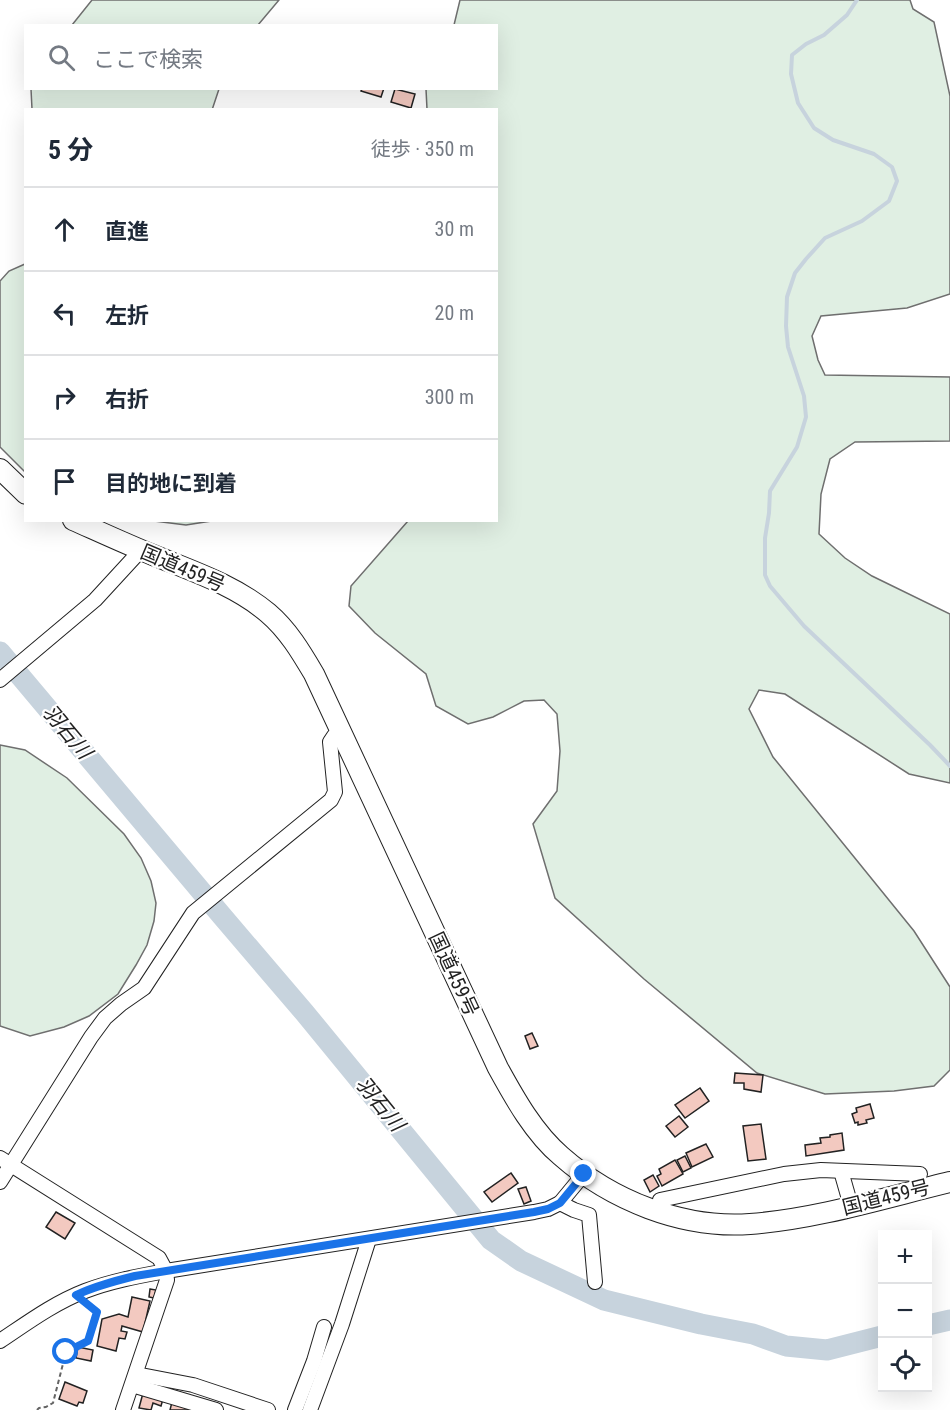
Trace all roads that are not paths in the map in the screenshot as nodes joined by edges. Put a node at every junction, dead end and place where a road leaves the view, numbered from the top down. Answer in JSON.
{"nodes":[{"id":1,"x":0,"y":469,"type":"edge"},
{"id":2,"x":24,"y":492,"type":"edge"},
{"id":3,"x":78,"y":522,"type":"edge"},
{"id":4,"x":141,"y":550,"type":"junction"},
{"id":5,"x":2,"y":677,"type":"edge"},
{"id":6,"x":341,"y":731,"type":"junction"},
{"id":7,"x":5,"y":1161,"type":"edge"},
{"id":8,"x":841,"y":1171,"type":"junction"},
{"id":9,"x":584,"y":1174,"type":"junction"},
{"id":10,"x":921,"y":1174,"type":"dead end"},
{"id":11,"x":0,"y":1182,"type":"edge"},
{"id":12,"x":950,"y":1182,"type":"edge"},
{"id":13,"x":660,"y":1200,"type":"dead end"},
{"id":14,"x":560,"y":1203,"type":"junction"},
{"id":15,"x":851,"y":1206,"type":"junction"},
{"id":16,"x":369,"y":1239,"type":"junction"},
{"id":17,"x":166,"y":1271,"type":"junction"},
{"id":18,"x":595,"y":1282,"type":"dead end"},
{"id":19,"x":324,"y":1327,"type":"dead end"},
{"id":20,"x":0,"y":1341,"type":"edge"},
{"id":21,"x":320,"y":1364,"type":"junction"},
{"id":22,"x":134,"y":1379,"type":"junction"},
{"id":23,"x":123,"y":1410,"type":"edge"},
{"id":24,"x":216,"y":1410,"type":"edge"},
{"id":25,"x":268,"y":1410,"type":"edge"},
{"id":26,"x":295,"y":1410,"type":"edge"},
{"id":27,"x":310,"y":1410,"type":"edge"}],
"edges":[{"from":1,"to":2,"type":"highway"},
{"from":3,"to":4,"type":"highway","name":"国道459号"},
{"from":4,"to":5,"type":"street"},
{"from":4,"to":6,"type":"highway","name":"国道459号"},
{"from":6,"to":7,"type":"street"},
{"from":6,"to":9,"type":"highway","name":"国道459号"},
{"from":7,"to":11,"type":"street"},
{"from":7,"to":17,"type":"street"},
{"from":8,"to":10,"type":"street"},
{"from":8,"to":13,"type":"street"},
{"from":8,"to":15,"type":"street"},
{"from":9,"to":14,"type":"street"},
{"from":9,"to":15,"type":"highway","name":"国道459号"},
{"from":12,"to":15,"type":"highway","name":"国道459号"},
{"from":14,"to":16,"type":"street"},
{"from":14,"to":18,"type":"street"},
{"from":16,"to":17,"type":"street"},
{"from":16,"to":21,"type":"street"},
{"from":17,"to":20,"type":"street"},
{"from":17,"to":22,"type":"street"},
{"from":19,"to":21,"type":"street"},
{"from":21,"to":26,"type":"street"},
{"from":21,"to":27,"type":"street"},
{"from":22,"to":23,"type":"street"},
{"from":22,"to":24,"type":"street"},
{"from":22,"to":25,"type":"street"}]}
